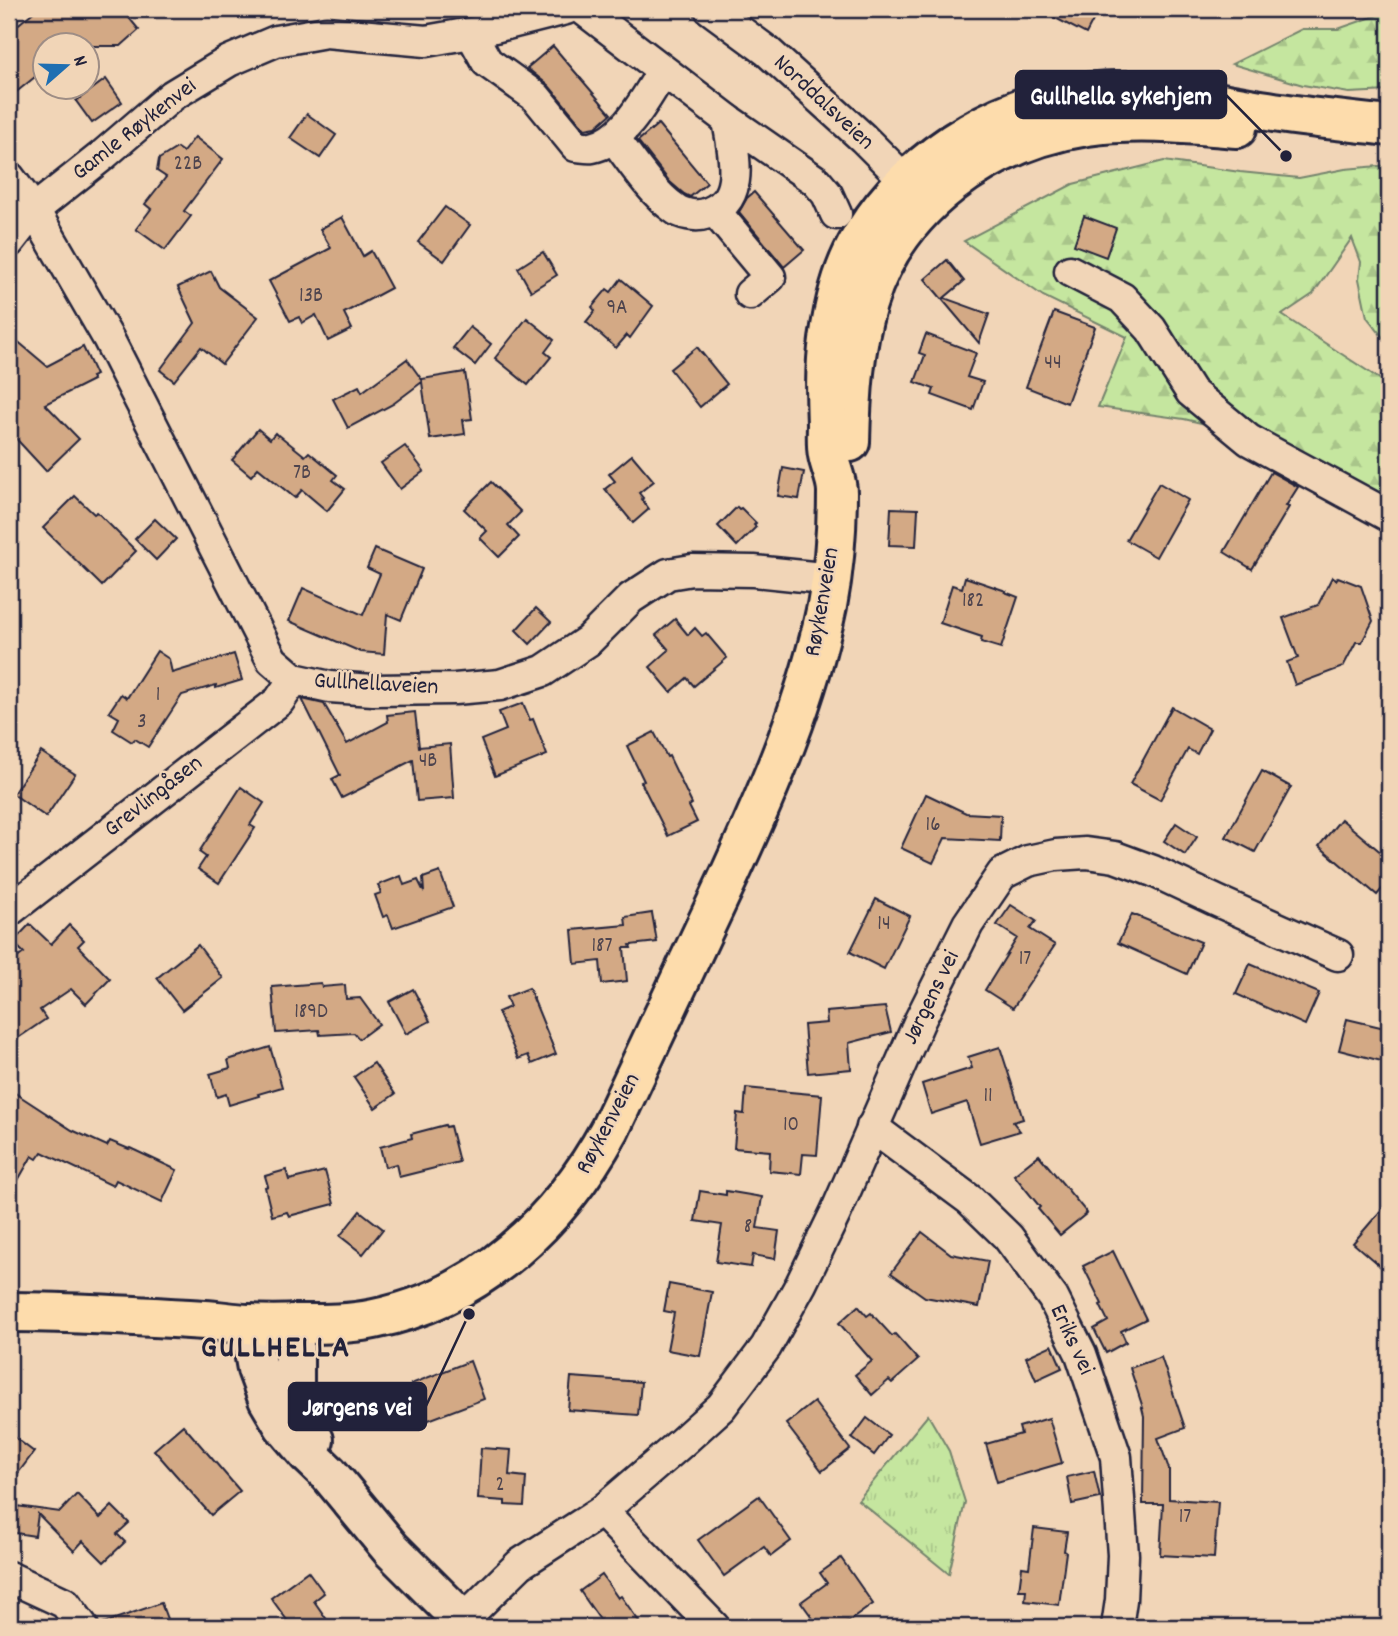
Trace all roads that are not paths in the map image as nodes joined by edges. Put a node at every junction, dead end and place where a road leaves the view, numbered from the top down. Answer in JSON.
{"nodes":[{"id":1,"x":566,"y":9,"type":"edge"},
{"id":2,"x":583,"y":9,"type":"edge"},
{"id":3,"x":710,"y":9,"type":"edge"},
{"id":4,"x":471,"y":33,"type":"junction"},
{"id":5,"x":663,"y":71,"type":"junction"},
{"id":6,"x":728,"y":120,"type":"junction"},
{"id":7,"x":1389,"y":126,"type":"edge"},
{"id":8,"x":614,"y":138,"type":"junction"},
{"id":9,"x":9,"y":177,"type":"edge"},
{"id":10,"x":917,"y":192,"type":"junction"},
{"id":11,"x":34,"y":210,"type":"junction"},
{"id":12,"x":715,"y":211,"type":"junction"},
{"id":13,"x":836,"y":214,"type":"dead end"},
{"id":14,"x":9,"y":242,"type":"edge"},
{"id":15,"x":1070,"y":271,"type":"dead end"},
{"id":16,"x":750,"y":294,"type":"dead end"},
{"id":17,"x":1389,"y":516,"type":"edge"},
{"id":18,"x":832,"y":579,"type":"junction"},
{"id":19,"x":294,"y":679,"type":"junction"},
{"id":20,"x":9,"y":911,"type":"edge"},
{"id":21,"x":1338,"y":955,"type":"dead end"},
{"id":22,"x":872,"y":1127,"type":"junction"},
{"id":23,"x":9,"y":1312,"type":"edge"},
{"id":24,"x":249,"y":1324,"type":"junction"},
{"id":25,"x":294,"y":1324,"type":"junction"},
{"id":26,"x":329,"y":1474,"type":"junction"},
{"id":27,"x":602,"y":1511,"type":"junction"},
{"id":28,"x":9,"y":1577,"type":"edge"},
{"id":29,"x":464,"y":1625,"type":"edge"},
{"id":30,"x":83,"y":1627,"type":"edge"},
{"id":31,"x":714,"y":1627,"type":"edge"},
{"id":32,"x":1117,"y":1627,"type":"edge"}],
"edges":[{"from":1,"to":4,"type":"street","name":"Gamle Røykenvei"},
{"from":2,"to":5,"type":"street"},
{"from":3,"to":10,"type":"street","name":"Norddalsveien"},
{"from":4,"to":8,"type":"street"},
{"from":4,"to":11,"type":"street","name":"Gamle Røykenvei"},
{"from":5,"to":6,"type":"street"},
{"from":5,"to":8,"type":"street"},
{"from":6,"to":12,"type":"street"},
{"from":6,"to":13,"type":"street"},
{"from":7,"to":10,"type":"main road","name":"Røykenveien"},
{"from":8,"to":12,"type":"street"},
{"from":9,"to":11,"type":"street","name":"Gullhellaveien"},
{"from":10,"to":18,"type":"main road","name":"Røykenveien"},
{"from":11,"to":14,"type":"street","name":"Gamle Røykenvei"},
{"from":11,"to":19,"type":"street","name":"Gullhellaveien"},
{"from":12,"to":16,"type":"street"},
{"from":15,"to":17,"type":"street"},
{"from":18,"to":19,"type":"street","name":"Gullhellaveien"},
{"from":18,"to":25,"type":"main road","name":"Røykenveien"},
{"from":19,"to":20,"type":"street","name":"Grevlingåsen"},
{"from":21,"to":22,"type":"street","name":"Jørgens vei"},
{"from":22,"to":27,"type":"street","name":"Jørgens vei"},
{"from":22,"to":32,"type":"street","name":"Eriks vei"},
{"from":23,"to":24,"type":"main road","name":"Røykenveien"},
{"from":24,"to":25,"type":"main road","name":"Røykenveien"},
{"from":24,"to":26,"type":"street"},
{"from":25,"to":26,"type":"street"},
{"from":26,"to":29,"type":"street"},
{"from":27,"to":29,"type":"street","name":"Jørgens vei"},
{"from":27,"to":31,"type":"street"},
{"from":28,"to":30,"type":"street"}]}
